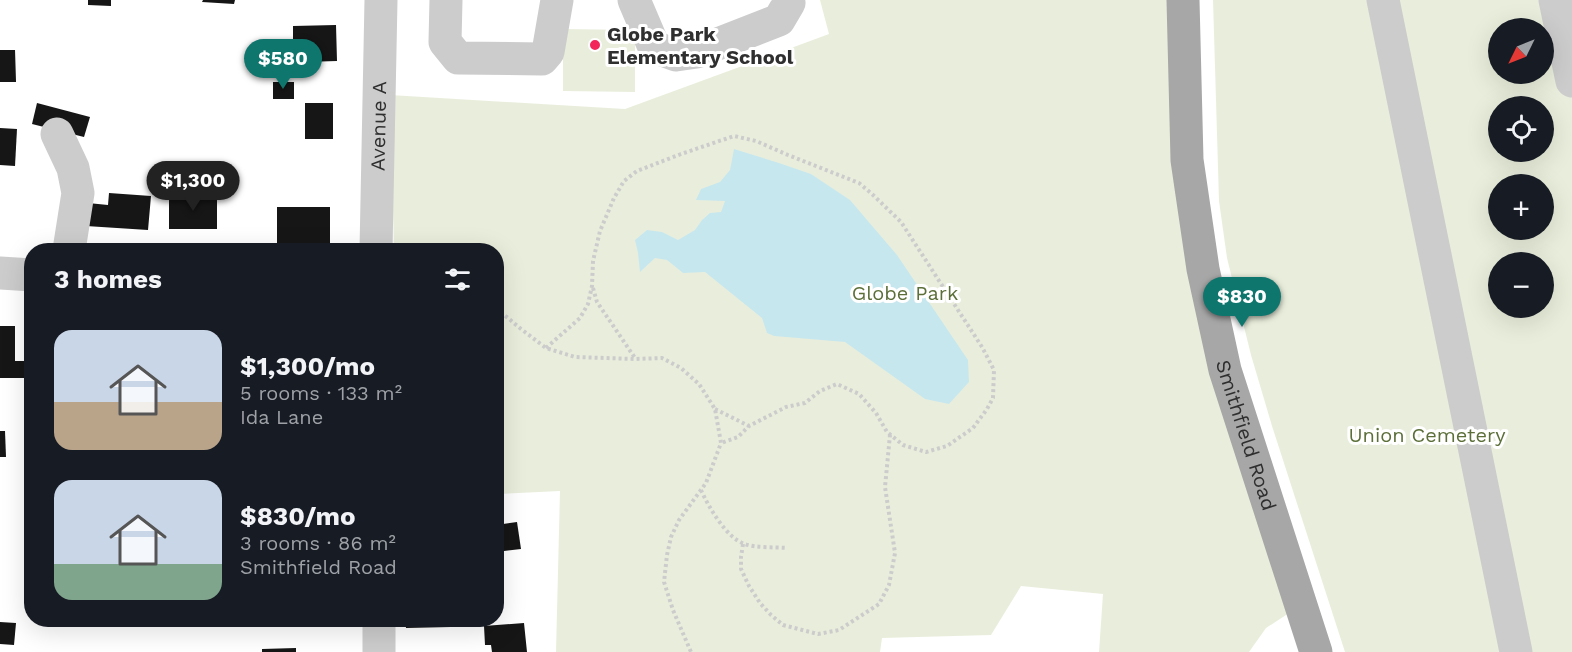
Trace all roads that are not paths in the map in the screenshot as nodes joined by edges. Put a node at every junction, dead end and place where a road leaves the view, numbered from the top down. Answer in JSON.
{"nodes":[{"id":1,"x":381,"y":0,"type":"edge"},
{"id":2,"x":446,"y":0,"type":"edge"},
{"id":3,"x":557,"y":0,"type":"edge"},
{"id":4,"x":634,"y":0,"type":"edge"},
{"id":5,"x":788,"y":0,"type":"edge"},
{"id":6,"x":1183,"y":0,"type":"edge"},
{"id":7,"x":1383,"y":0,"type":"edge"},
{"id":8,"x":1555,"y":0,"type":"edge"},
{"id":9,"x":1572,"y":81,"type":"edge"},
{"id":10,"x":57,"y":134,"type":"dead end"},
{"id":11,"x":70,"y":243,"type":"edge"},
{"id":12,"x":376,"y":243,"type":"edge"},
{"id":13,"x":0,"y":273,"type":"edge"},
{"id":14,"x":24,"y":274,"type":"edge"},
{"id":15,"x":379,"y":627,"type":"edge"},
{"id":16,"x":379,"y":652,"type":"edge"},
{"id":17,"x":1316,"y":652,"type":"edge"},
{"id":18,"x":1516,"y":652,"type":"edge"}],
"edges":[{"from":1,"to":12,"type":"street","name":"Avenue A"},
{"from":2,"to":3,"type":"street"},
{"from":4,"to":5,"type":"street"},
{"from":6,"to":17,"type":"main road","name":"Smithfield Road"},
{"from":7,"to":18,"type":"street"},
{"from":8,"to":9,"type":"street"},
{"from":10,"to":11,"type":"street"},
{"from":13,"to":14,"type":"street"},
{"from":15,"to":16,"type":"street"}]}
